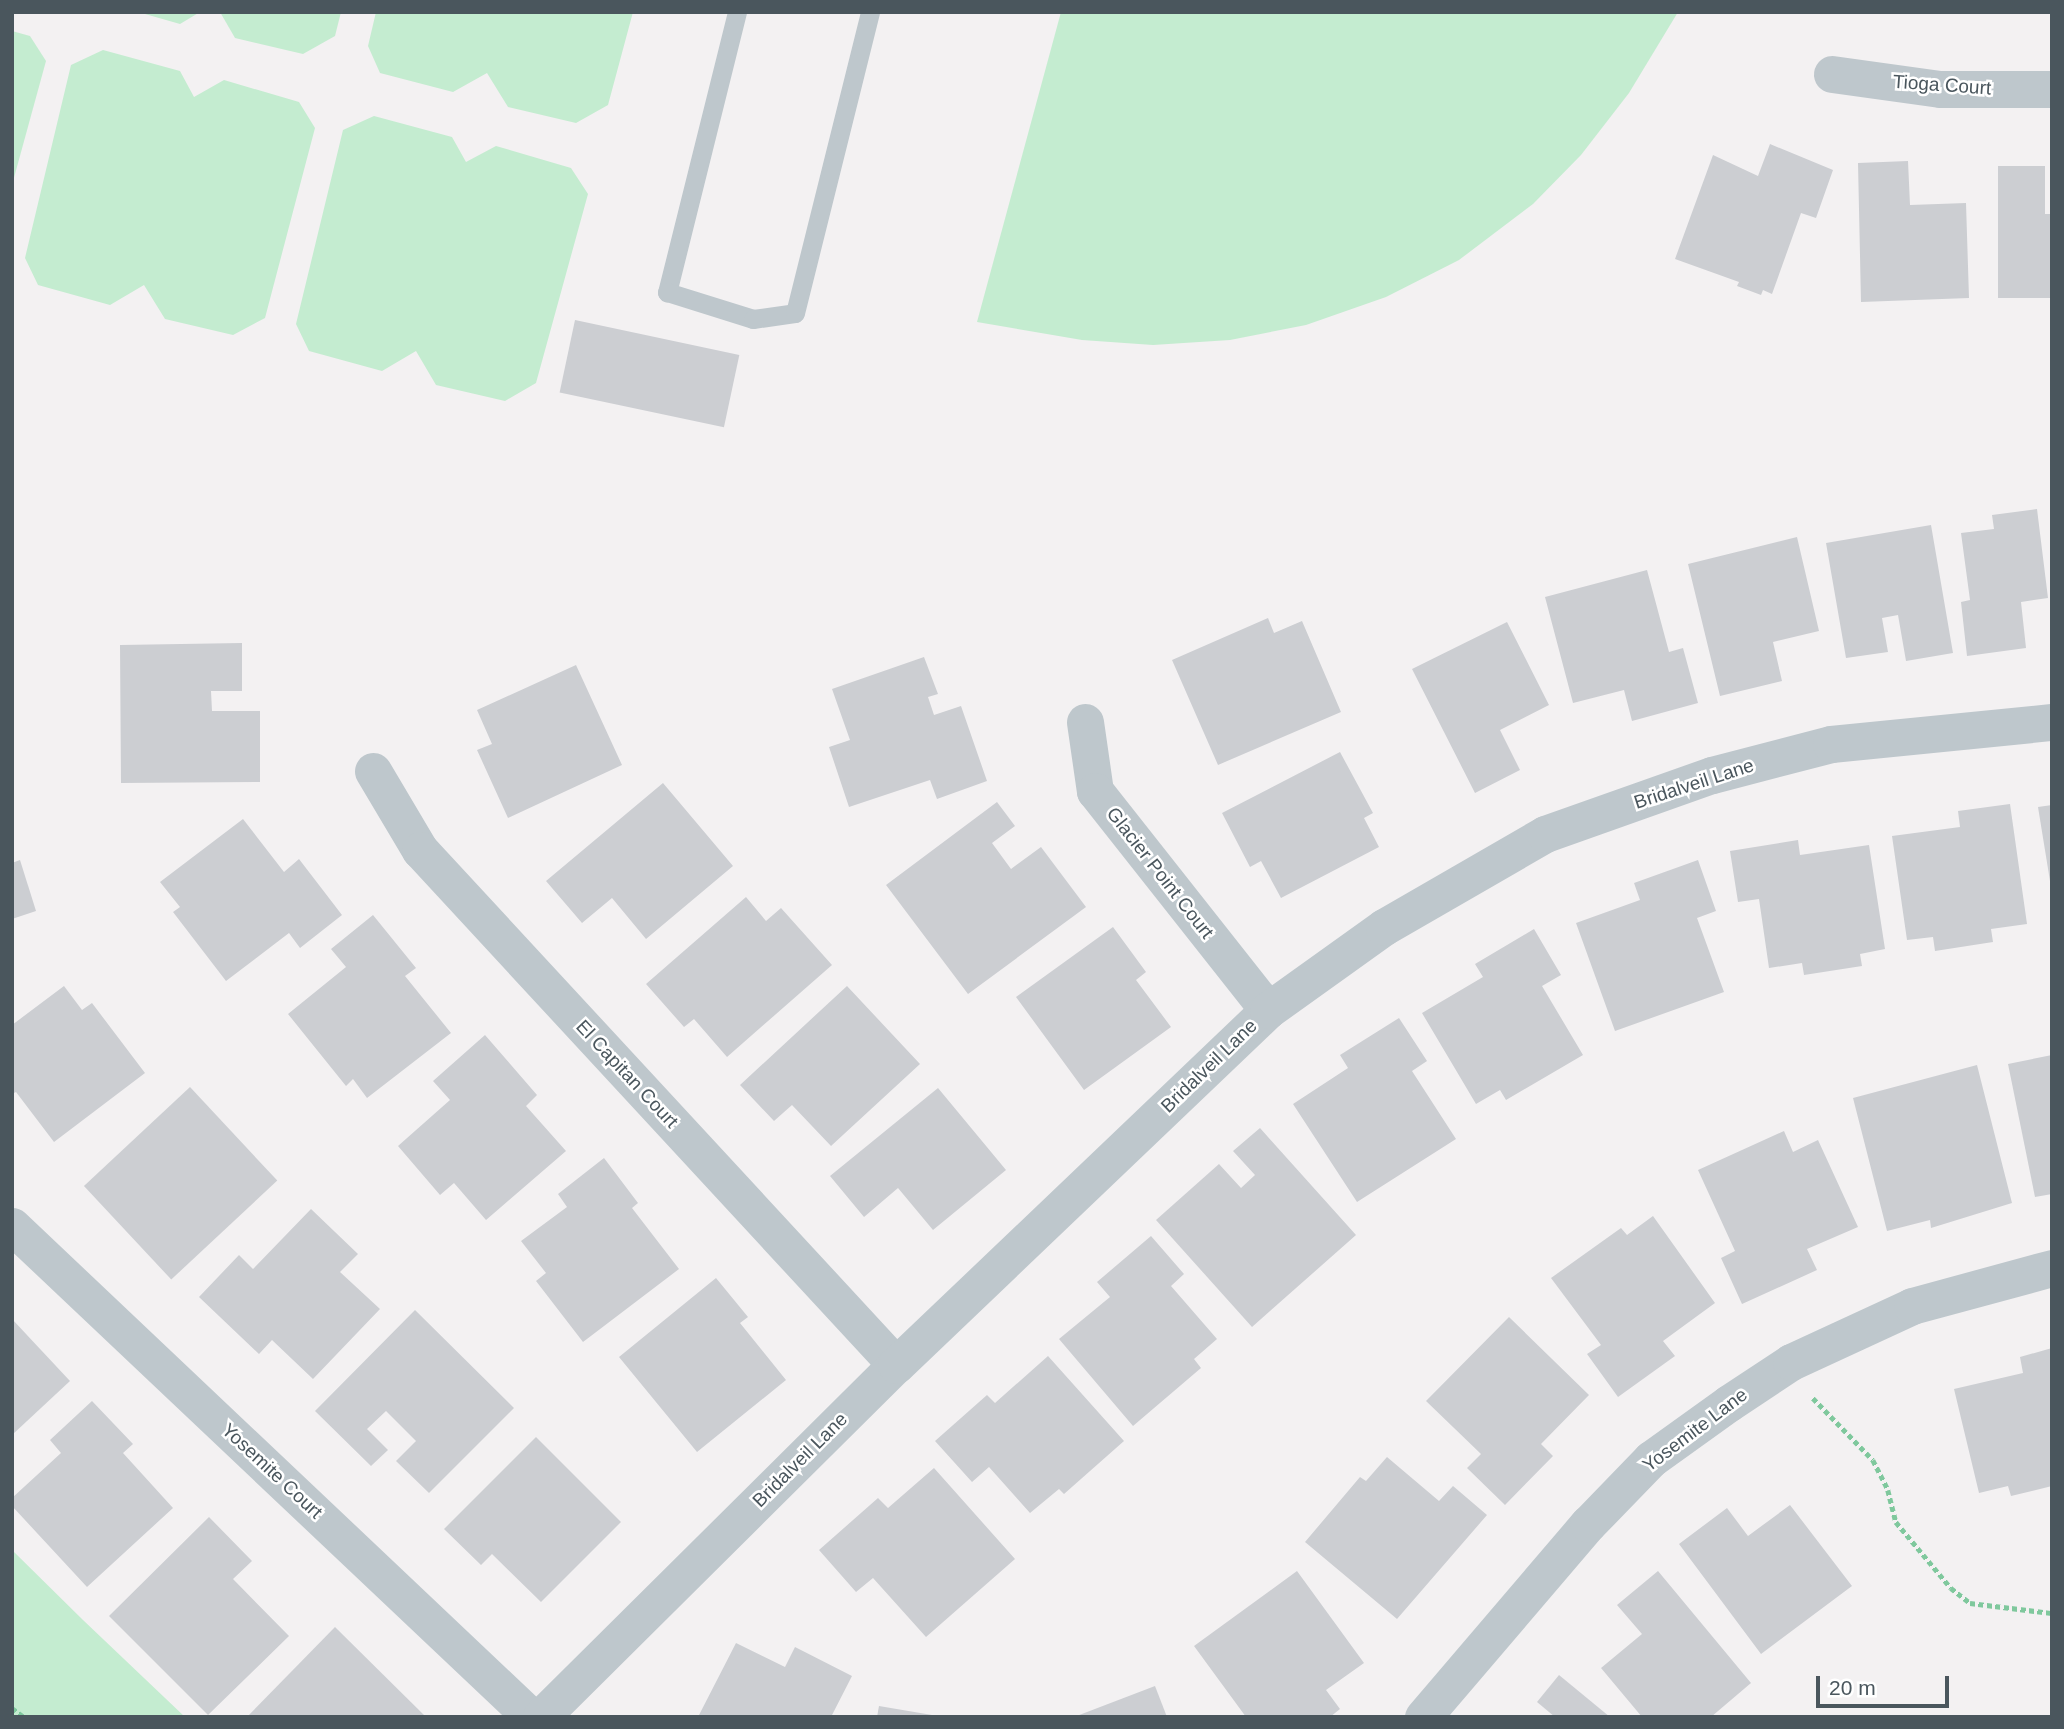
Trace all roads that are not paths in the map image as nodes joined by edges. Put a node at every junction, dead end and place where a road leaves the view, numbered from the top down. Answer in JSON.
{"nodes":[{"id":1,"x":737,"y":12,"type":"edge"},
{"id":2,"x":870,"y":12,"type":"edge"},
{"id":3,"x":1832,"y":74,"type":"dead end"},
{"id":4,"x":2052,"y":89,"type":"edge"},
{"id":5,"x":1085,"y":722,"type":"dead end"},
{"id":6,"x":2052,"y":722,"type":"edge"},
{"id":7,"x":373,"y":771,"type":"dead end"},
{"id":8,"x":1268,"y":1010,"type":"junction"},
{"id":9,"x":12,"y":1226,"type":"edge"},
{"id":10,"x":2052,"y":1268,"type":"edge"},
{"id":11,"x":896,"y":1365,"type":"junction"},
{"id":12,"x":531,"y":1717,"type":"edge"},
{"id":13,"x":541,"y":1717,"type":"edge"},
{"id":14,"x":1423,"y":1717,"type":"edge"}],
"edges":[{"from":1,"to":2,"type":"lane"},
{"from":3,"to":4,"type":"street","name":"Tioga Court"},
{"from":5,"to":8,"type":"street","name":"Glacier Point Court"},
{"from":6,"to":8,"type":"street","name":"Bridalveil Lane"},
{"from":7,"to":11,"type":"street","name":"El Capitan Court"},
{"from":8,"to":11,"type":"street","name":"Bridalveil Lane"},
{"from":9,"to":12,"type":"street","name":"Yosemite Court"},
{"from":10,"to":14,"type":"street","name":"Yosemite Lane"},
{"from":11,"to":13,"type":"street","name":"Bridalveil Lane"}]}
